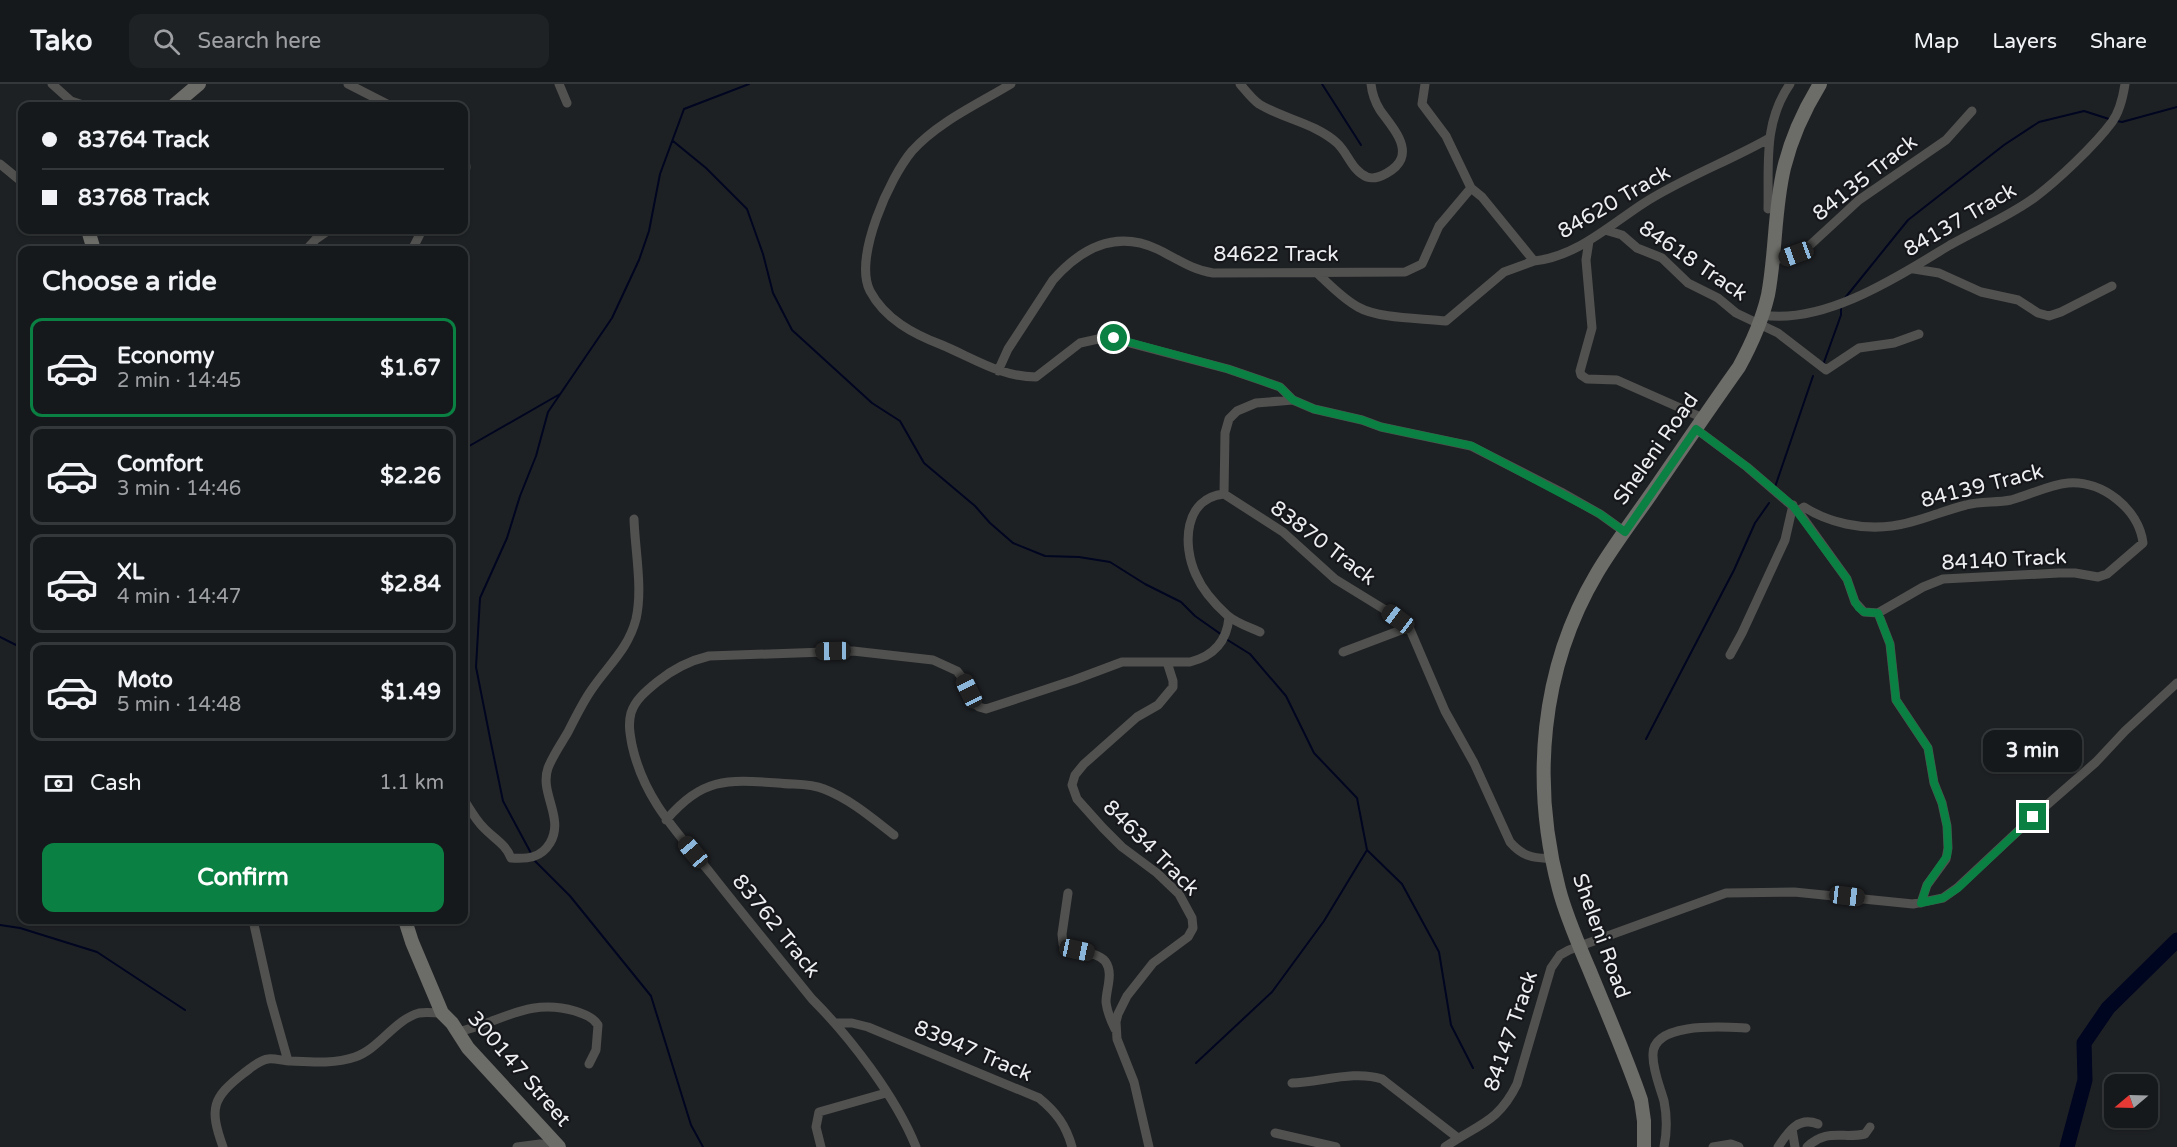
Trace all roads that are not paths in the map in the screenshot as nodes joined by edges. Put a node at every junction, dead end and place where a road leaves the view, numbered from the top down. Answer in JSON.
{"nodes":[{"id":1,"x":52,"y":84,"type":"edge"},
{"id":2,"x":199,"y":84,"type":"edge"},
{"id":3,"x":348,"y":84,"type":"edge"},
{"id":4,"x":559,"y":84,"type":"edge"},
{"id":5,"x":1011,"y":84,"type":"edge"},
{"id":6,"x":1240,"y":84,"type":"edge"},
{"id":7,"x":1371,"y":84,"type":"edge"},
{"id":8,"x":1790,"y":84,"type":"edge"},
{"id":9,"x":1820,"y":84,"type":"edge"},
{"id":10,"x":2125,"y":84,"type":"edge"},
{"id":11,"x":1424,"y":87,"type":"edge"},
{"id":12,"x":74,"y":102,"type":"edge"},
{"id":13,"x":180,"y":102,"type":"edge"},
{"id":14,"x":383,"y":102,"type":"edge"},
{"id":15,"x":567,"y":103,"type":"dead end"},
{"id":16,"x":1972,"y":111,"type":"dead end"},
{"id":17,"x":1768,"y":139,"type":"junction"},
{"id":18,"x":0,"y":164,"type":"edge"},
{"id":19,"x":18,"y":179,"type":"edge"},
{"id":20,"x":1471,"y":188,"type":"junction"},
{"id":21,"x":1768,"y":208,"type":"dead end"},
{"id":22,"x":1605,"y":230,"type":"junction"},
{"id":23,"x":323,"y":234,"type":"edge"},
{"id":24,"x":1590,"y":241,"type":"junction"},
{"id":25,"x":310,"y":246,"type":"edge"},
{"id":26,"x":1534,"y":261,"type":"junction"},
{"id":27,"x":1772,"y":261,"type":"junction"},
{"id":28,"x":1911,"y":269,"type":"junction"},
{"id":29,"x":1318,"y":274,"type":"junction"},
{"id":30,"x":2112,"y":286,"type":"dead end"},
{"id":31,"x":1761,"y":320,"type":"junction"},
{"id":32,"x":1919,"y":334,"type":"dead end"},
{"id":33,"x":998,"y":371,"type":"junction"},
{"id":34,"x":1293,"y":400,"type":"junction"},
{"id":35,"x":1699,"y":424,"type":"junction"},
{"id":36,"x":1224,"y":494,"type":"junction"},
{"id":37,"x":1799,"y":508,"type":"junction"},
{"id":38,"x":634,"y":519,"type":"dead end"},
{"id":39,"x":1625,"y":532,"type":"junction"},
{"id":40,"x":2143,"y":543,"type":"joint"},
{"id":41,"x":1878,"y":613,"type":"junction"},
{"id":42,"x":1229,"y":617,"type":"junction"},
{"id":43,"x":1409,"y":627,"type":"junction"},
{"id":44,"x":1260,"y":632,"type":"dead end"},
{"id":45,"x":1343,"y":652,"type":"dead end"},
{"id":46,"x":1730,"y":655,"type":"dead end"},
{"id":47,"x":1167,"y":662,"type":"junction"},
{"id":48,"x":2177,"y":683,"type":"edge"},
{"id":49,"x":468,"y":807,"type":"edge"},
{"id":50,"x":666,"y":820,"type":"junction"},
{"id":51,"x":894,"y":835,"type":"dead end"},
{"id":52,"x":1551,"y":858,"type":"junction"},
{"id":53,"x":1068,"y":893,"type":"dead end"},
{"id":54,"x":1921,"y":903,"type":"junction"},
{"id":55,"x":254,"y":924,"type":"edge"},
{"id":56,"x":406,"y":924,"type":"edge"},
{"id":57,"x":1580,"y":946,"type":"junction"},
{"id":58,"x":442,"y":1013,"type":"junction"},
{"id":59,"x":836,"y":1023,"type":"junction"},
{"id":60,"x":1746,"y":1028,"type":"dead end"},
{"id":61,"x":1116,"y":1031,"type":"junction"},
{"id":62,"x":457,"y":1032,"type":"junction"},
{"id":63,"x":288,"y":1061,"type":"junction"},
{"id":64,"x":589,"y":1064,"type":"dead end"},
{"id":65,"x":1292,"y":1083,"type":"dead end"},
{"id":66,"x":886,"y":1093,"type":"junction"},
{"id":67,"x":1818,"y":1124,"type":"dead end"},
{"id":68,"x":1870,"y":1127,"type":"dead end"},
{"id":69,"x":1792,"y":1129,"type":"junction"},
{"id":70,"x":1275,"y":1133,"type":"dead end"},
{"id":71,"x":1458,"y":1138,"type":"junction"},
{"id":72,"x":223,"y":1147,"type":"edge"},
{"id":73,"x":517,"y":1147,"type":"edge"},
{"id":74,"x":557,"y":1147,"type":"edge"},
{"id":75,"x":820,"y":1147,"type":"edge"},
{"id":76,"x":916,"y":1147,"type":"edge"},
{"id":77,"x":1072,"y":1147,"type":"edge"},
{"id":78,"x":1149,"y":1147,"type":"edge"},
{"id":79,"x":1336,"y":1147,"type":"edge"},
{"id":80,"x":1446,"y":1147,"type":"edge"},
{"id":81,"x":1644,"y":1147,"type":"edge"},
{"id":82,"x":1664,"y":1147,"type":"edge"},
{"id":83,"x":1713,"y":1147,"type":"edge"},
{"id":84,"x":1739,"y":1147,"type":"edge"},
{"id":85,"x":1778,"y":1147,"type":"edge"},
{"id":86,"x":1795,"y":1147,"type":"edge"},
{"id":87,"x":1807,"y":1147,"type":"edge"}],
"edges":[{"from":1,"to":12,"type":"street"},
{"from":2,"to":13,"type":"street"},
{"from":3,"to":14,"type":"street"},
{"from":4,"to":15,"type":"street"},
{"from":5,"to":33,"type":"street"},
{"from":6,"to":7,"type":"street"},
{"from":8,"to":17,"type":"street"},
{"from":9,"to":27,"type":"street","name":"Sheleni Road"},
{"from":10,"to":28,"type":"street","name":"84137 Track"},
{"from":11,"to":20,"type":"street"},
{"from":16,"to":27,"type":"street","name":"84135 Track"},
{"from":17,"to":21,"type":"street"},
{"from":17,"to":22,"type":"street","name":"84620 Track"},
{"from":18,"to":19,"type":"street"},
{"from":20,"to":26,"type":"street"},
{"from":20,"to":29,"type":"street","name":"84622 Track"},
{"from":22,"to":24,"type":"street","name":"84620 Track"},
{"from":22,"to":31,"type":"street","name":"84618 Track"},
{"from":23,"to":25,"type":"street"},
{"from":24,"to":26,"type":"street","name":"84620 Track"},
{"from":24,"to":35,"type":"street"},
{"from":26,"to":29,"type":"street","name":"84620 Track"},
{"from":27,"to":31,"type":"street","name":"Sheleni Road"},
{"from":28,"to":30,"type":"street"},
{"from":28,"to":31,"type":"street","name":"84137 Track"},
{"from":29,"to":33,"type":"street","name":"84622 Track"},
{"from":31,"to":32,"type":"street","name":"84618 Track"},
{"from":31,"to":35,"type":"street","name":"Sheleni Road"},
{"from":33,"to":34,"type":"street"},
{"from":34,"to":36,"type":"street"},
{"from":34,"to":39,"type":"street"},
{"from":35,"to":37,"type":"street"},
{"from":35,"to":39,"type":"street","name":"Sheleni Road"},
{"from":36,"to":42,"type":"street"},
{"from":36,"to":43,"type":"street","name":"83870 Track"},
{"from":37,"to":40,"type":"street","name":"84139 Track"},
{"from":37,"to":41,"type":"street"},
{"from":37,"to":46,"type":"street"},
{"from":38,"to":49,"type":"street"},
{"from":39,"to":52,"type":"street","name":"Sheleni Road"},
{"from":40,"to":41,"type":"street","name":"84140 Track"},
{"from":41,"to":54,"type":"street"},
{"from":42,"to":44,"type":"street"},
{"from":42,"to":47,"type":"street","name":"83762 Track"},
{"from":43,"to":45,"type":"street"},
{"from":43,"to":52,"type":"street"},
{"from":47,"to":50,"type":"street","name":"83762 Track"},
{"from":47,"to":61,"type":"street","name":"84634 Track"},
{"from":48,"to":54,"type":"street"},
{"from":50,"to":51,"type":"street"},
{"from":50,"to":59,"type":"street","name":"83762 Track"},
{"from":52,"to":57,"type":"street","name":"Sheleni Road"},
{"from":53,"to":61,"type":"street"},
{"from":54,"to":57,"type":"street","name":"84147 Track"},
{"from":55,"to":63,"type":"street"},
{"from":56,"to":58,"type":"street","name":"300147 Street"},
{"from":57,"to":71,"type":"street","name":"84147 Track"},
{"from":57,"to":81,"type":"street","name":"Sheleni Road"},
{"from":58,"to":62,"type":"street","name":"300147 Street"},
{"from":58,"to":63,"type":"street"},
{"from":59,"to":66,"type":"street","name":"83762 Track"},
{"from":59,"to":77,"type":"street","name":"83947 Track"},
{"from":60,"to":82,"type":"street"},
{"from":61,"to":78,"type":"street"},
{"from":62,"to":64,"type":"street"},
{"from":62,"to":74,"type":"street","name":"300147 Street"},
{"from":63,"to":72,"type":"street"},
{"from":65,"to":71,"type":"street"},
{"from":66,"to":75,"type":"street"},
{"from":66,"to":76,"type":"street","name":"83762 Track"},
{"from":67,"to":69,"type":"street"},
{"from":68,"to":87,"type":"street"},
{"from":69,"to":85,"type":"street"},
{"from":69,"to":86,"type":"street"},
{"from":70,"to":79,"type":"street"},
{"from":71,"to":80,"type":"street","name":"84147 Track"},
{"from":73,"to":74,"type":"street"},
{"from":83,"to":84,"type":"street"}]}
